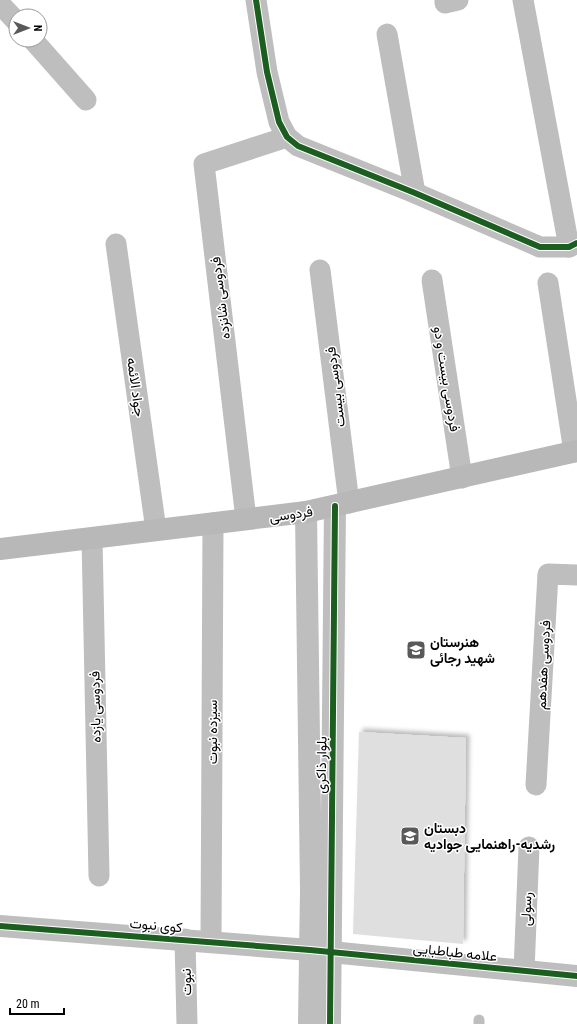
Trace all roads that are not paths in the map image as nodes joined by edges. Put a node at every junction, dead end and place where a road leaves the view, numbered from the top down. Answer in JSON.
{"nodes":[{"id":1,"x":256,"y":0,"type":"edge"},
{"id":2,"x":445,"y":0,"type":"edge"},
{"id":3,"x":458,"y":0,"type":"edge"},
{"id":4,"x":523,"y":0,"type":"edge"},
{"id":5,"x":0,"y":4,"type":"edge"},
{"id":6,"x":8,"y":12,"type":"edge"},
{"id":7,"x":387,"y":34,"type":"dead end"},
{"id":8,"x":40,"y":48,"type":"edge"},
{"id":9,"x":86,"y":100,"type":"dead end"},
{"id":10,"x":287,"y":137,"type":"junction"},
{"id":11,"x":415,"y":193,"type":"junction"},
{"id":12,"x":116,"y":244,"type":"dead end"},
{"id":13,"x":573,"y":245,"type":"edge"},
{"id":14,"x":320,"y":270,"type":"dead end"},
{"id":15,"x":432,"y":280,"type":"dead end"},
{"id":16,"x":548,"y":283,"type":"dead end"},
{"id":17,"x":576,"y":452,"type":"edge"},
{"id":18,"x":462,"y":478,"type":"junction"},
{"id":19,"x":342,"y":505,"type":"junction"},
{"id":20,"x":306,"y":512,"type":"junction"},
{"id":21,"x":246,"y":519,"type":"junction"},
{"id":22,"x":213,"y":523,"type":"junction"},
{"id":23,"x":156,"y":530,"type":"junction"},
{"id":24,"x":92,"y":538,"type":"junction"},
{"id":25,"x":0,"y":549,"type":"edge"},
{"id":26,"x":577,"y":575,"type":"edge"},
{"id":27,"x":536,"y":785,"type":"dead end"},
{"id":28,"x":529,"y":847,"type":"dead end"},
{"id":29,"x":99,"y":876,"type":"dead end"},
{"id":30,"x":0,"y":926,"type":"edge"},
{"id":31,"x":185,"y":940,"type":"junction"},
{"id":32,"x":211,"y":942,"type":"junction"},
{"id":33,"x":310,"y":950,"type":"junction"},
{"id":34,"x":331,"y":952,"type":"junction"},
{"id":35,"x":524,"y":971,"type":"junction"},
{"id":36,"x":577,"y":976,"type":"edge"},
{"id":37,"x":187,"y":1024,"type":"edge"},
{"id":38,"x":309,"y":1024,"type":"edge"},
{"id":39,"x":330,"y":1024,"type":"edge"}],
"edges":[{"from":1,"to":10,"type":"street"},
{"from":2,"to":3,"type":"street"},
{"from":4,"to":13,"type":"street"},
{"from":5,"to":6,"type":"street"},
{"from":7,"to":11,"type":"street"},
{"from":8,"to":9,"type":"street"},
{"from":10,"to":11,"type":"street"},
{"from":10,"to":21,"type":"street","name":"فردوسی شانزده"},
{"from":11,"to":13,"type":"street"},
{"from":12,"to":23,"type":"street","name":"جواد الائمه"},
{"from":14,"to":19,"type":"street","name":"فردوسی بیست"},
{"from":15,"to":18,"type":"street","name":"فردوسی بیست و دو"},
{"from":16,"to":17,"type":"street"},
{"from":17,"to":18,"type":"main road","name":"فردوسی"},
{"from":18,"to":19,"type":"main road","name":"فردوسی"},
{"from":19,"to":20,"type":"main road","name":"فردوسی"},
{"from":19,"to":34,"type":"street","name":"بلوار ذاکری"},
{"from":20,"to":21,"type":"main road","name":"فردوسی"},
{"from":20,"to":33,"type":"street","name":"بلوار ذاکری"},
{"from":21,"to":22,"type":"main road","name":"فردوسی"},
{"from":22,"to":23,"type":"main road","name":"فردوسی"},
{"from":22,"to":32,"type":"street","name":"سیزده نبوت"},
{"from":23,"to":24,"type":"main road","name":"فردوسی"},
{"from":24,"to":25,"type":"main road","name":"فردوسی"},
{"from":24,"to":29,"type":"street","name":"فردوسی یازده"},
{"from":26,"to":27,"type":"street","name":"فردوسی هفدهم"},
{"from":28,"to":35,"type":"street","name":"رسولی"},
{"from":30,"to":31,"type":"street","name":"کوی نبوت"},
{"from":31,"to":32,"type":"street","name":"کوی نبوت"},
{"from":31,"to":37,"type":"street","name":"نبوت"},
{"from":32,"to":33,"type":"street","name":"کوی نبوت"},
{"from":33,"to":34,"type":"street","name":"علامه طباطبایی"},
{"from":33,"to":38,"type":"street","name":"بلوار ذاکری"},
{"from":34,"to":35,"type":"street","name":"علامه طباطبایی"},
{"from":34,"to":39,"type":"street","name":"بلوار ذاکری"},
{"from":35,"to":36,"type":"street","name":"علامه طباطبایی"}]}
